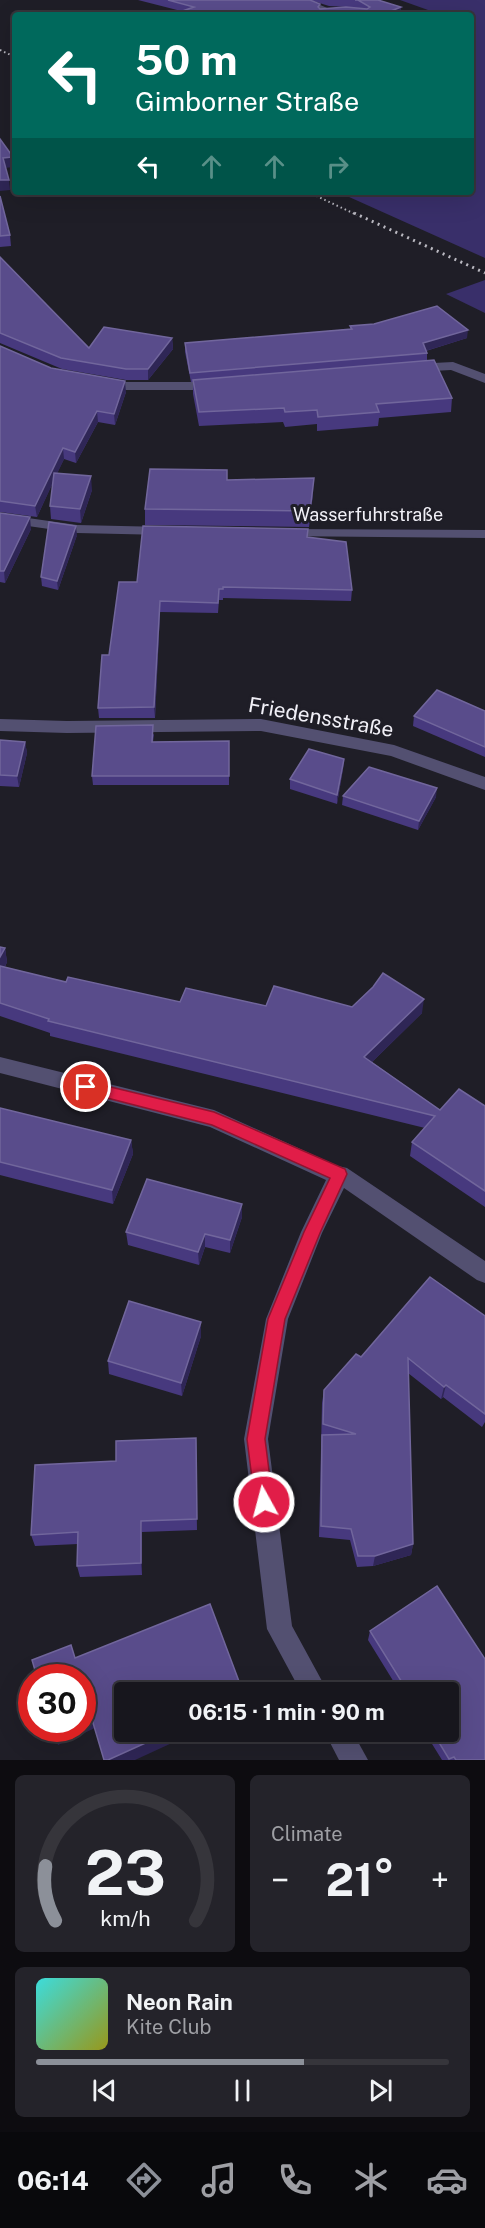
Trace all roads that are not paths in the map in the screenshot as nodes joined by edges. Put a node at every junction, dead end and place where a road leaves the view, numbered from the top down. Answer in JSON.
{"nodes":[{"id":1,"x":301,"y":0,"type":"edge"},
{"id":2,"x":331,"y":12,"type":"edge"},
{"id":3,"x":400,"y":369,"type":"edge"},
{"id":4,"x":483,"y":377,"type":"edge"},
{"id":5,"x":92,"y":380,"type":"edge"},
{"id":6,"x":233,"y":384,"type":"edge"},
{"id":7,"x":0,"y":518,"type":"edge"},
{"id":8,"x":180,"y":532,"type":"edge"},
{"id":9,"x":273,"y":533,"type":"edge"},
{"id":10,"x":485,"y":534,"type":"edge"},
{"id":11,"x":0,"y":725,"type":"edge"},
{"id":12,"x":485,"y":784,"type":"edge"},
{"id":13,"x":0,"y":1065,"type":"edge"},
{"id":14,"x":339,"y":1174,"type":"junction"},
{"id":15,"x":485,"y":1273,"type":"edge"},
{"id":16,"x":309,"y":1682,"type":"edge"},
{"id":17,"x":343,"y":1742,"type":"edge"},
{"id":18,"x":354,"y":1760,"type":"edge"}],
"edges":[{"from":1,"to":2,"type":"street"},
{"from":3,"to":4,"type":"street"},
{"from":5,"to":6,"type":"street"},
{"from":7,"to":8,"type":"street"},
{"from":9,"to":10,"type":"street","name":"Wasserfuhrstraße"},
{"from":11,"to":12,"type":"street","name":"Friedensstraße"},
{"from":13,"to":14,"type":"street"},
{"from":14,"to":15,"type":"street"},
{"from":14,"to":16,"type":"street"},
{"from":17,"to":18,"type":"street"}]}
